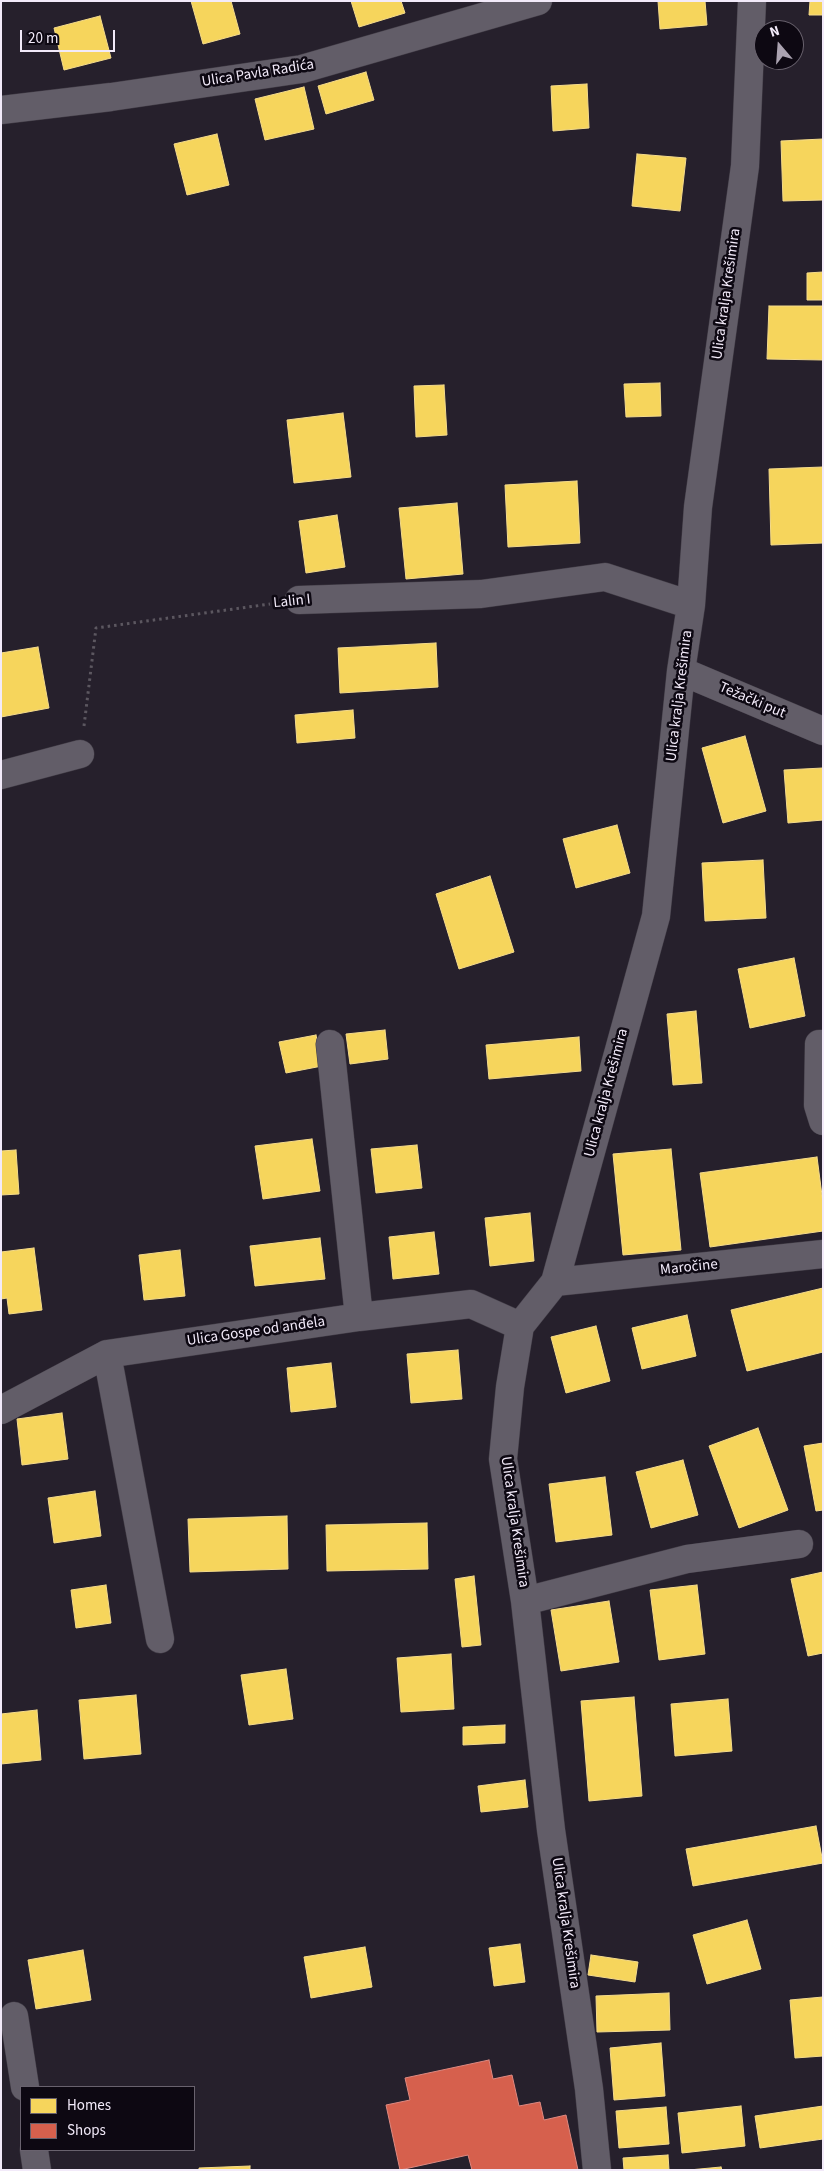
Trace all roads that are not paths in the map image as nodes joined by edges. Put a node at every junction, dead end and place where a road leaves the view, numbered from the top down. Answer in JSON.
{"nodes":[{"id":1,"x":538,"y":1,"type":"edge"},
{"id":2,"x":752,"y":1,"type":"edge"},
{"id":3,"x":1,"y":110,"type":"edge"},
{"id":4,"x":299,"y":600,"type":"road end"},
{"id":5,"x":691,"y":605,"type":"junction"},
{"id":6,"x":681,"y":672,"type":"junction"},
{"id":7,"x":823,"y":731,"type":"edge"},
{"id":8,"x":80,"y":754,"type":"road end"},
{"id":9,"x":1,"y":775,"type":"edge"},
{"id":10,"x":330,"y":1044,"type":"dead end"},
{"id":11,"x":823,"y":1044,"type":"edge"},
{"id":12,"x":823,"y":1121,"type":"edge"},
{"id":13,"x":823,"y":1254,"type":"edge"},
{"id":14,"x":555,"y":1282,"type":"junction"},
{"id":15,"x":359,"y":1317,"type":"junction"},
{"id":16,"x":520,"y":1326,"type":"junction"},
{"id":17,"x":107,"y":1354,"type":"junction"},
{"id":18,"x":1,"y":1410,"type":"edge"},
{"id":19,"x":799,"y":1544,"type":"dead end"},
{"id":20,"x":525,"y":1600,"type":"junction"},
{"id":21,"x":160,"y":1639,"type":"dead end"},
{"id":22,"x":14,"y":2016,"type":"dead end"},
{"id":23,"x":25,"y":2086,"type":"edge"},
{"id":24,"x":34,"y":2151,"type":"edge"},
{"id":25,"x":37,"y":2170,"type":"edge"},
{"id":26,"x":597,"y":2170,"type":"edge"}],
"edges":[{"from":1,"to":3,"type":"street","name":"Ulica Pavla Radića"},
{"from":2,"to":5,"type":"street","name":"Ulica kralja Krešimira"},
{"from":4,"to":5,"type":"street","name":"Lalin I"},
{"from":5,"to":6,"type":"street","name":"Ulica kralja Krešimira"},
{"from":6,"to":7,"type":"street","name":"Težački put"},
{"from":6,"to":14,"type":"street","name":"Ulica kralja Krešimira"},
{"from":8,"to":9,"type":"street"},
{"from":10,"to":15,"type":"street"},
{"from":11,"to":12,"type":"street"},
{"from":13,"to":14,"type":"street","name":"Maročine"},
{"from":14,"to":16,"type":"street","name":"Ulica kralja Krešimira"},
{"from":15,"to":16,"type":"street","name":"Ulica Gospe od anđela"},
{"from":15,"to":17,"type":"street","name":"Ulica Gospe od anđela"},
{"from":16,"to":20,"type":"street","name":"Ulica kralja Krešimira"},
{"from":17,"to":18,"type":"street","name":"Ulica Gospe od anđela"},
{"from":17,"to":21,"type":"street"},
{"from":19,"to":20,"type":"street"},
{"from":20,"to":26,"type":"street","name":"Ulica kralja Krešimira"},
{"from":22,"to":23,"type":"street"},
{"from":24,"to":25,"type":"street"}]}
